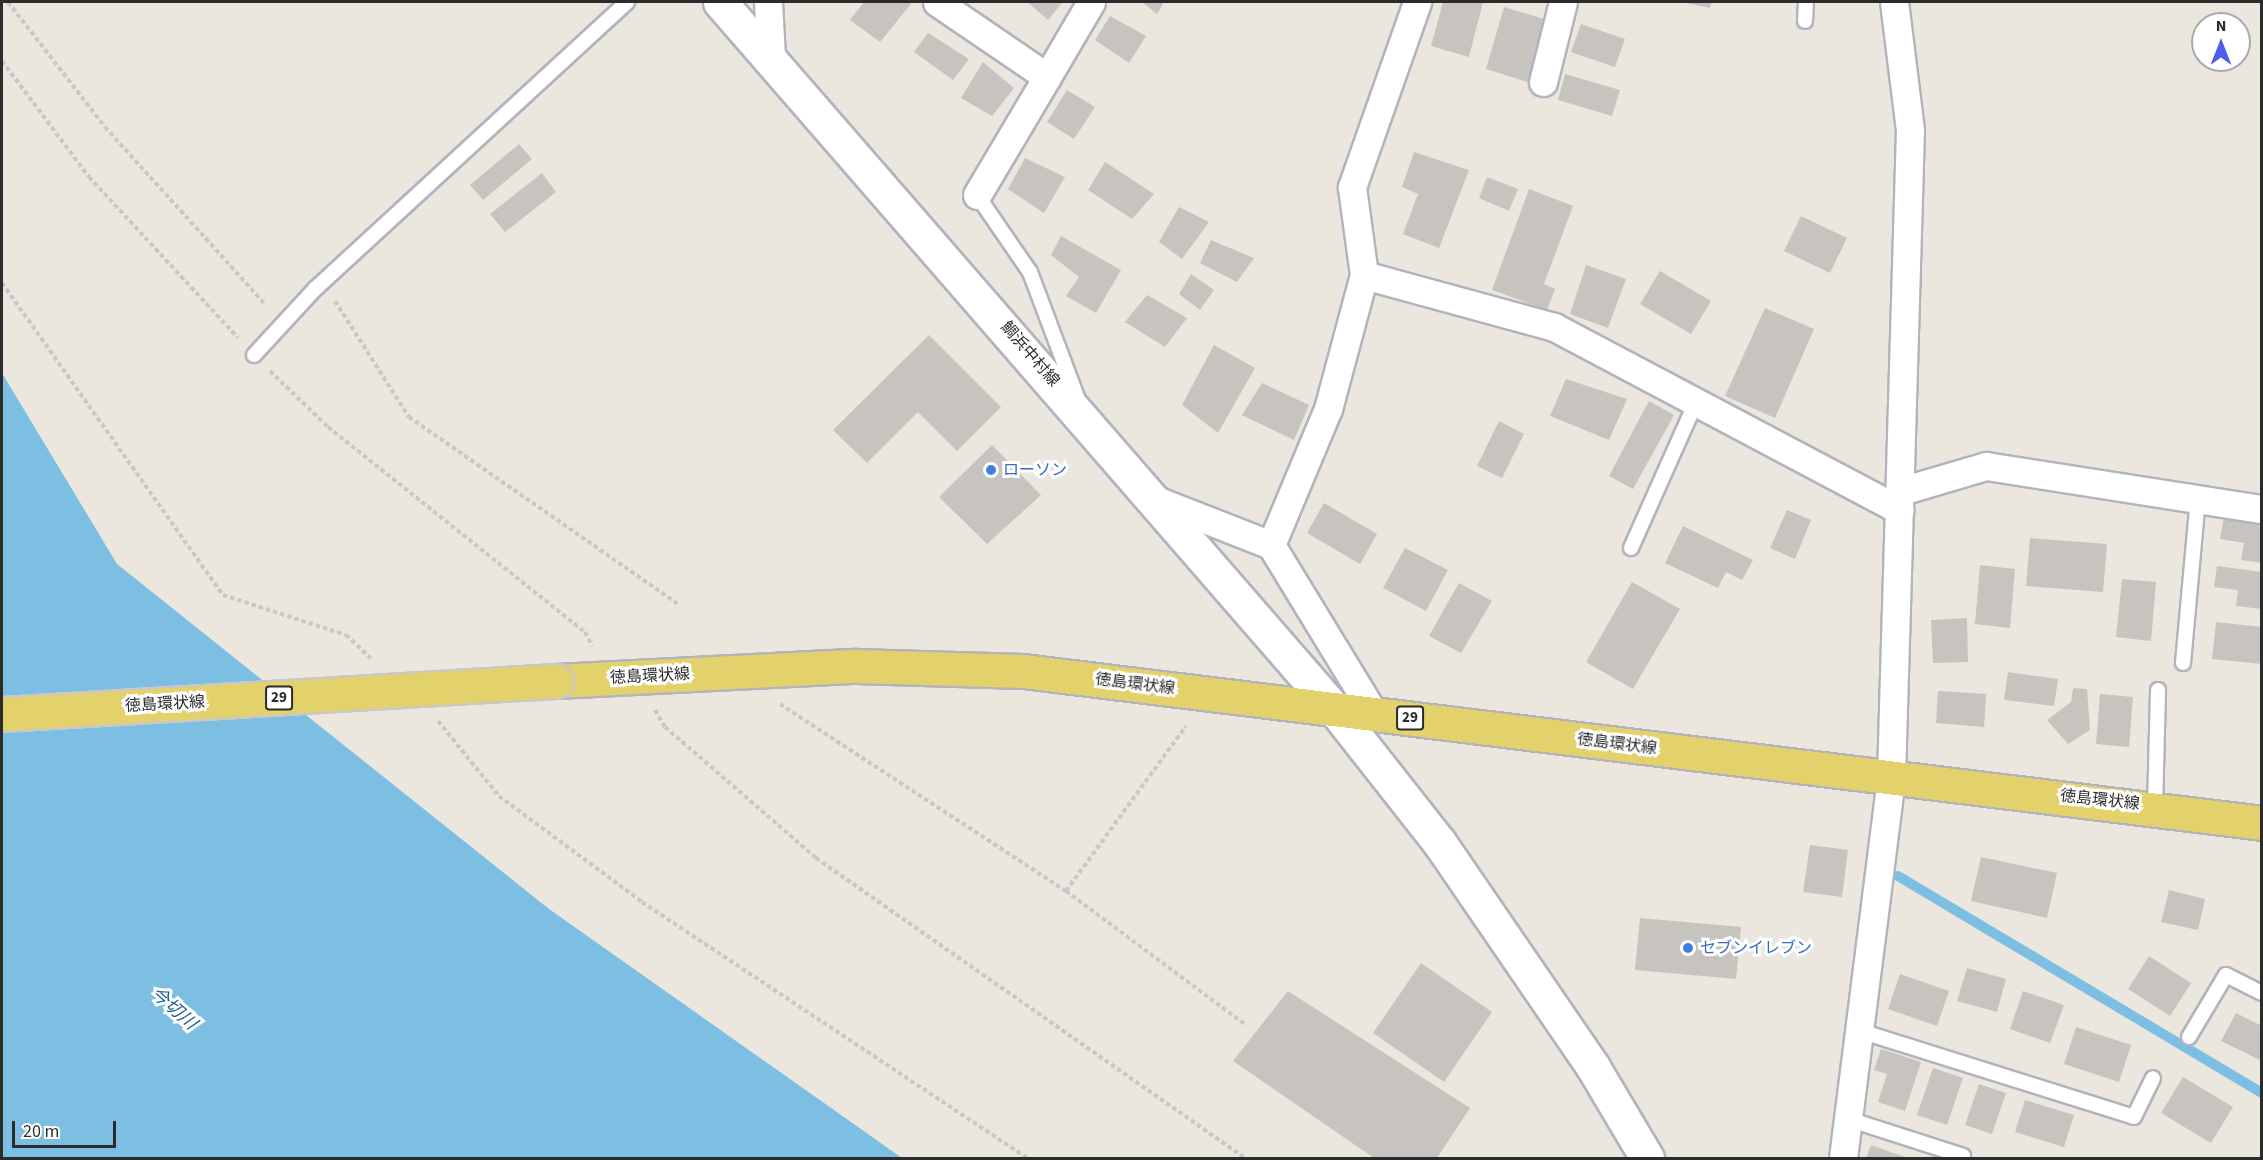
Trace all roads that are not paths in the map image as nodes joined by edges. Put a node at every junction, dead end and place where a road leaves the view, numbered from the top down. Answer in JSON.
{"nodes":[{"id":1,"x":627,"y":2,"type":"edge"},
{"id":2,"x":720,"y":2,"type":"edge"},
{"id":3,"x":768,"y":2,"type":"edge"},
{"id":4,"x":937,"y":2,"type":"edge"},
{"id":5,"x":1091,"y":2,"type":"edge"},
{"id":6,"x":1417,"y":2,"type":"edge"},
{"id":7,"x":1563,"y":2,"type":"edge"},
{"id":8,"x":1806,"y":2,"type":"edge"},
{"id":9,"x":1894,"y":2,"type":"edge"},
{"id":10,"x":1805,"y":21,"type":"dead end"},
{"id":11,"x":771,"y":56,"type":"junction"},
{"id":12,"x":1047,"y":77,"type":"junction"},
{"id":13,"x":1543,"y":82,"type":"dead end"},
{"id":14,"x":977,"y":195,"type":"joint"},
{"id":15,"x":1364,"y":275,"type":"junction"},
{"id":16,"x":254,"y":355,"type":"road end"},
{"id":17,"x":1696,"y":402,"type":"junction"},
{"id":18,"x":1084,"y":416,"type":"junction"},
{"id":19,"x":2198,"y":498,"type":"junction"},
{"id":20,"x":1156,"y":500,"type":"junction"},
{"id":21,"x":1901,"y":500,"type":"junction"},
{"id":22,"x":2262,"y":509,"type":"edge"},
{"id":23,"x":1271,"y":545,"type":"junction"},
{"id":24,"x":1631,"y":548,"type":"dead end"},
{"id":25,"x":2183,"y":663,"type":"dead end"},
{"id":26,"x":2158,"y":690,"type":"dead end"},
{"id":27,"x":1335,"y":710,"type":"junction"},
{"id":28,"x":2,"y":714,"type":"edge"},
{"id":29,"x":1374,"y":714,"type":"junction"},
{"id":30,"x":1891,"y":777,"type":"junction"},
{"id":31,"x":2155,"y":807,"type":"junction"},
{"id":32,"x":2262,"y":823,"type":"edge"},
{"id":33,"x":2262,"y":993,"type":"edge"},
{"id":34,"x":1860,"y":1030,"type":"junction"},
{"id":35,"x":2189,"y":1037,"type":"dead end"},
{"id":36,"x":2153,"y":1078,"type":"dead end"},
{"id":37,"x":1848,"y":1119,"type":"junction"},
{"id":38,"x":1963,"y":1156,"type":"dead end"},
{"id":39,"x":1647,"y":1158,"type":"edge"},
{"id":40,"x":1843,"y":1158,"type":"edge"}],
"edges":[{"from":1,"to":16,"type":"lane"},
{"from":2,"to":11,"type":"main road","name":"鯛浜中村線"},
{"from":3,"to":11,"type":"street"},
{"from":4,"to":12,"type":"street"},
{"from":5,"to":12,"type":"street"},
{"from":6,"to":15,"type":"street"},
{"from":7,"to":13,"type":"street"},
{"from":8,"to":10,"type":"lane"},
{"from":9,"to":21,"type":"street"},
{"from":11,"to":18,"type":"main road","name":"鯛浜中村線"},
{"from":12,"to":14,"type":"street"},
{"from":14,"to":18,"type":"lane"},
{"from":15,"to":17,"type":"street"},
{"from":15,"to":23,"type":"street"},
{"from":17,"to":21,"type":"street"},
{"from":17,"to":24,"type":"lane"},
{"from":18,"to":20,"type":"main road","name":"鯛浜中村線"},
{"from":19,"to":21,"type":"street"},
{"from":19,"to":22,"type":"street"},
{"from":19,"to":25,"type":"lane"},
{"from":20,"to":23,"type":"street"},
{"from":20,"to":27,"type":"main road","name":"鯛浜中村線"},
{"from":21,"to":30,"type":"street"},
{"from":23,"to":29,"type":"street"},
{"from":26,"to":31,"type":"lane"},
{"from":27,"to":28,"type":"main road","name":"徳島環状線","number":"29","bridge":true},
{"from":27,"to":29,"type":"main road","name":"徳島環状線","number":"29"},
{"from":27,"to":39,"type":"main road","name":"鯛浜中村線"},
{"from":29,"to":30,"type":"main road","name":"徳島環状線","number":"29"},
{"from":30,"to":31,"type":"main road","name":"徳島環状線","number":"29"},
{"from":30,"to":34,"type":"street"},
{"from":31,"to":32,"type":"main road","name":"徳島環状線","number":"29"},
{"from":33,"to":35,"type":"lane"},
{"from":34,"to":36,"type":"lane"},
{"from":34,"to":37,"type":"street"},
{"from":37,"to":38,"type":"lane"},
{"from":37,"to":40,"type":"street"}]}
